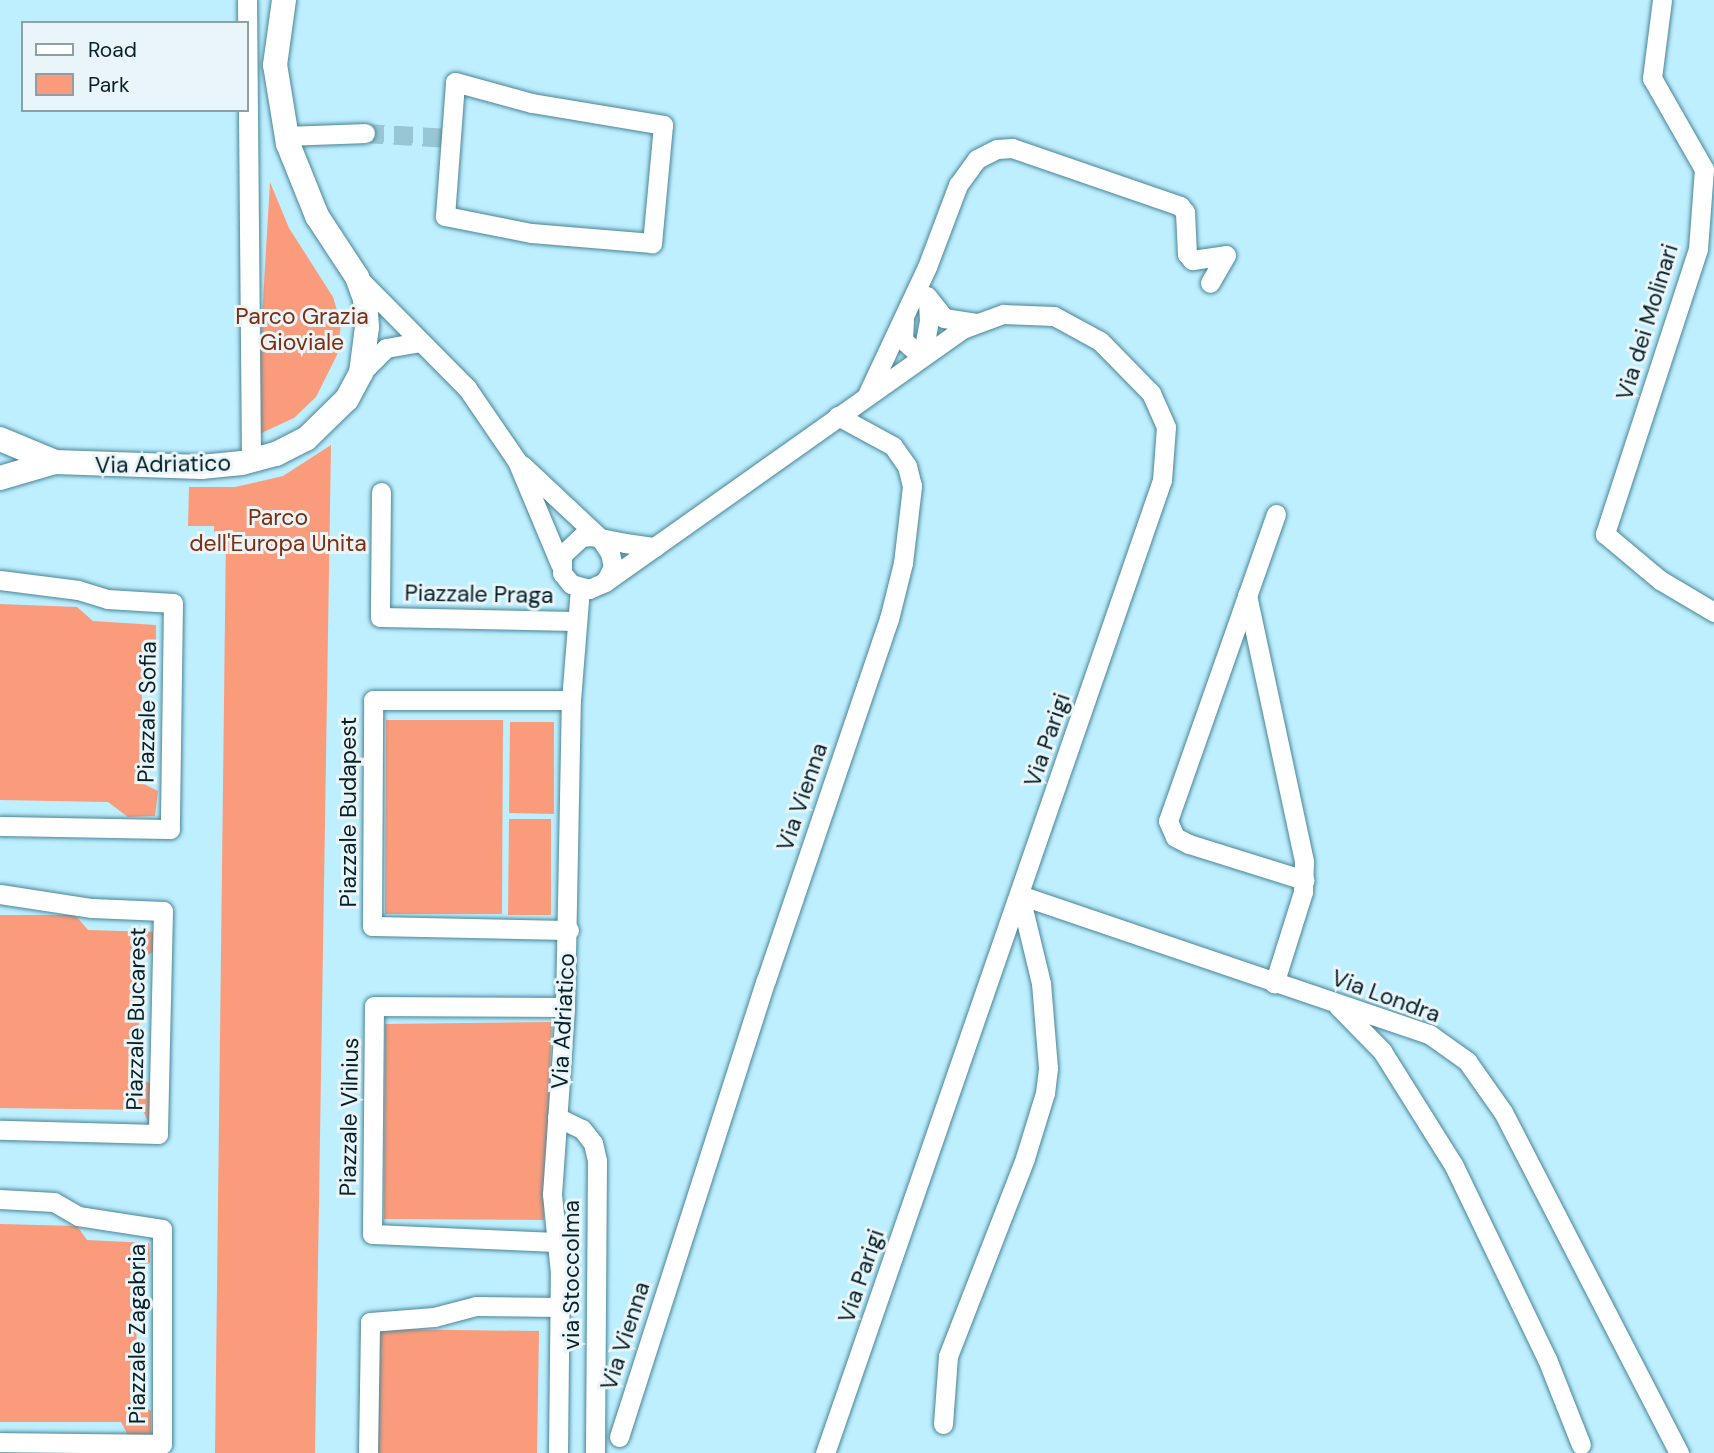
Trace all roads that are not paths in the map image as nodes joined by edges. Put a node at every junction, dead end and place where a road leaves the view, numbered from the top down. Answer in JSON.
{"nodes":[{"id":1,"x":247,"y":0,"type":"edge"},
{"id":2,"x":284,"y":0,"type":"edge"},
{"id":3,"x":1662,"y":0,"type":"edge"},
{"id":4,"x":247,"y":21,"type":"edge"},
{"id":5,"x":248,"y":112,"type":"edge"},
{"id":6,"x":365,"y":133,"type":"tunnel mouth"},
{"id":7,"x":287,"y":136,"type":"junction"},
{"id":8,"x":445,"y":216,"type":"joint"},
{"id":9,"x":927,"y":267,"type":"junction"},
{"id":10,"x":357,"y":278,"type":"junction"},
{"id":11,"x":1210,"y":283,"type":"dead end"},
{"id":12,"x":928,"y":300,"type":"junction"},
{"id":13,"x":907,"y":308,"type":"junction"},
{"id":14,"x":979,"y":323,"type":"junction"},
{"id":15,"x":419,"y":342,"type":"junction"},
{"id":16,"x":922,"y":357,"type":"junction"},
{"id":17,"x":361,"y":373,"type":"junction"},
{"id":18,"x":866,"y":396,"type":"junction"},
{"id":19,"x":838,"y":416,"type":"junction"},
{"id":20,"x":5,"y":440,"type":"edge"},
{"id":21,"x":251,"y":461,"type":"junction"},
{"id":22,"x":517,"y":461,"type":"junction"},
{"id":23,"x":55,"y":462,"type":"junction"},
{"id":24,"x":3,"y":478,"type":"edge"},
{"id":25,"x":381,"y":492,"type":"dead end"},
{"id":26,"x":1276,"y":514,"type":"dead end"},
{"id":27,"x":600,"y":538,"type":"junction"},
{"id":28,"x":655,"y":547,"type":"junction"},
{"id":29,"x":560,"y":564,"type":"junction"},
{"id":30,"x":0,"y":580,"type":"edge"},
{"id":31,"x":605,"y":582,"type":"junction"},
{"id":32,"x":580,"y":588,"type":"junction"},
{"id":33,"x":1247,"y":594,"type":"junction"},
{"id":34,"x":1714,"y":612,"type":"edge"},
{"id":35,"x":577,"y":621,"type":"junction"},
{"id":36,"x":571,"y":700,"type":"junction"},
{"id":37,"x":0,"y":826,"type":"edge"},
{"id":38,"x":1304,"y":880,"type":"junction"},
{"id":39,"x":0,"y":894,"type":"edge"},
{"id":40,"x":1020,"y":895,"type":"junction"},
{"id":41,"x":569,"y":930,"type":"junction"},
{"id":42,"x":1274,"y":984,"type":"junction"},
{"id":43,"x":1335,"y":1002,"type":"junction"},
{"id":44,"x":565,"y":1007,"type":"junction"},
{"id":45,"x":557,"y":1117,"type":"junction"},
{"id":46,"x":0,"y":1130,"type":"edge"},
{"id":47,"x":0,"y":1199,"type":"edge"},
{"id":48,"x":557,"y":1242,"type":"junction"},
{"id":49,"x":559,"y":1307,"type":"junction"},
{"id":50,"x":943,"y":1424,"type":"dead end"},
{"id":51,"x":619,"y":1437,"type":"dead end"},
{"id":52,"x":0,"y":1443,"type":"edge"},
{"id":53,"x":1581,"y":1445,"type":"dead end"},
{"id":54,"x":368,"y":1453,"type":"edge"},
{"id":55,"x":558,"y":1453,"type":"edge"},
{"id":56,"x":595,"y":1453,"type":"edge"},
{"id":57,"x":825,"y":1453,"type":"edge"},
{"id":58,"x":1679,"y":1453,"type":"edge"}],
"edges":[{"from":1,"to":4,"type":"street"},
{"from":2,"to":7,"type":"street","name":"Via Adriatico"},
{"from":3,"to":34,"type":"street","name":"Via dei Molinari"},
{"from":5,"to":21,"type":"street"},
{"from":6,"to":7,"type":"street"},
{"from":7,"to":10,"type":"street","name":"Via Adriatico"},
{"from":8,"to":8,"type":"street"},
{"from":9,"to":11,"type":"street"},
{"from":9,"to":12,"type":"street"},
{"from":9,"to":13,"type":"street"},
{"from":10,"to":15,"type":"street","name":"Via Adriatico"},
{"from":10,"to":17,"type":"street","name":"Via Adriatico"},
{"from":12,"to":14,"type":"street"},
{"from":12,"to":16,"type":"street"},
{"from":13,"to":16,"type":"street"},
{"from":13,"to":18,"type":"street"},
{"from":14,"to":16,"type":"street","name":"Via Parigi"},
{"from":14,"to":40,"type":"street","name":"Via Parigi"},
{"from":15,"to":17,"type":"street","name":"Via Adriatico"},
{"from":15,"to":22,"type":"street","name":"Via Adriatico"},
{"from":16,"to":18,"type":"street","name":"Via Parigi"},
{"from":17,"to":21,"type":"street","name":"Via Adriatico"},
{"from":18,"to":19,"type":"street","name":"Via Parigi"},
{"from":19,"to":28,"type":"street"},
{"from":19,"to":51,"type":"street","name":"Via Vienna"},
{"from":20,"to":23,"type":"street","name":"Via Adriatico"},
{"from":20,"to":24,"type":"street","name":"Via Adriatico"},
{"from":21,"to":23,"type":"street","name":"Via Adriatico"},
{"from":22,"to":27,"type":"street","name":"Via Adriatico"},
{"from":22,"to":29,"type":"street","name":"Via Adriatico"},
{"from":23,"to":24,"type":"street","name":"Via Adriatico"},
{"from":25,"to":35,"type":"street","name":"Piazzale Praga"},
{"from":26,"to":33,"type":"street"},
{"from":27,"to":28,"type":"street"},
{"from":27,"to":29,"type":"street"},
{"from":27,"to":31,"type":"street","name":"Via Adriatico"},
{"from":28,"to":31,"type":"street"},
{"from":29,"to":32,"type":"street","name":"Via Adriatico"},
{"from":30,"to":37,"type":"street","name":"Piazzale Sofia"},
{"from":31,"to":32,"type":"street"},
{"from":32,"to":35,"type":"street","name":"Via Adriatico"},
{"from":33,"to":38,"type":"street"},
{"from":33,"to":38,"type":"street"},
{"from":35,"to":36,"type":"street","name":"Via Adriatico"},
{"from":36,"to":41,"type":"street","name":"Via Adriatico"},
{"from":36,"to":41,"type":"street","name":"Piazzale Budapest"},
{"from":38,"to":42,"type":"street"},
{"from":39,"to":46,"type":"street","name":"Piazzale Bucarest"},
{"from":40,"to":42,"type":"street","name":"Via Londra"},
{"from":40,"to":50,"type":"street"},
{"from":40,"to":57,"type":"street","name":"Via Parigi"},
{"from":41,"to":44,"type":"street","name":"Via Adriatico"},
{"from":42,"to":43,"type":"street","name":"Via Londra"},
{"from":43,"to":53,"type":"street"},
{"from":43,"to":58,"type":"street","name":"Via Londra"},
{"from":44,"to":45,"type":"street","name":"Via Adriatico"},
{"from":44,"to":48,"type":"street","name":"Piazzale Vilnius"},
{"from":45,"to":48,"type":"street","name":"Via Adriatico"},
{"from":45,"to":56,"type":"street","name":"via Stoccolma"},
{"from":47,"to":52,"type":"street","name":"Piazzale Zagabria"},
{"from":48,"to":49,"type":"street","name":"Via Adriatico"},
{"from":49,"to":54,"type":"street"},
{"from":49,"to":55,"type":"street","name":"Via Adriatico"}]}
